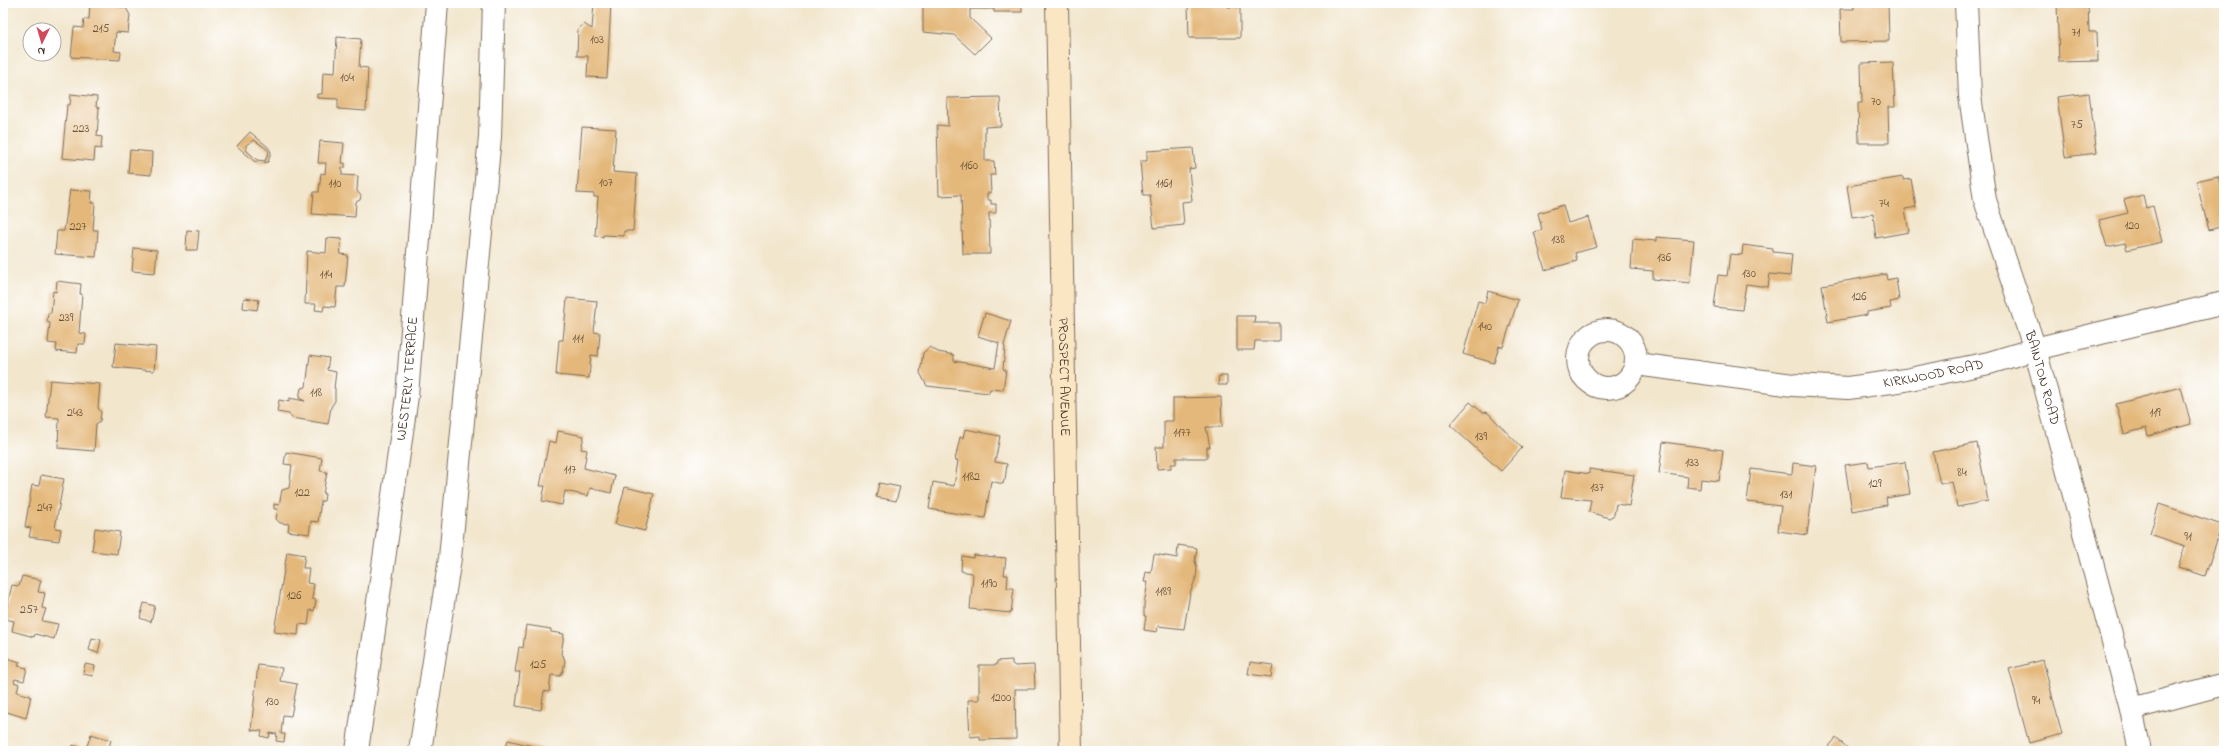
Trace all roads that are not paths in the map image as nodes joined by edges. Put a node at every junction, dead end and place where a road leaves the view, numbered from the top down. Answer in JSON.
{"nodes":[{"id":1,"x":437,"y":3,"type":"edge"},
{"id":2,"x":494,"y":3,"type":"edge"},
{"id":3,"x":1057,"y":3,"type":"edge"},
{"id":4,"x":1966,"y":3,"type":"edge"},
{"id":5,"x":2224,"y":303,"type":"edge"},
{"id":6,"x":2034,"y":349,"type":"junction"},
{"id":7,"x":1636,"y":364,"type":"dead end"},
{"id":8,"x":2224,"y":684,"type":"edge"},
{"id":9,"x":2131,"y":709,"type":"junction"},
{"id":10,"x":357,"y":751,"type":"edge"},
{"id":11,"x":420,"y":751,"type":"edge"},
{"id":12,"x":1071,"y":751,"type":"edge"},
{"id":13,"x":2140,"y":751,"type":"edge"}],
"edges":[{"from":1,"to":10,"type":"street","name":"WESTERLY TERRACE"},
{"from":2,"to":11,"type":"street"},
{"from":3,"to":12,"type":"main road","name":"PROSPECT AVENUE"},
{"from":4,"to":6,"type":"street","name":"BAINTON ROAD"},
{"from":5,"to":6,"type":"street","name":"KIRKWOOD ROAD"},
{"from":6,"to":7,"type":"street","name":"KIRKWOOD ROAD"},
{"from":6,"to":9,"type":"street","name":"BAINTON ROAD"},
{"from":8,"to":9,"type":"street"},
{"from":9,"to":13,"type":"street","name":"BAINTON ROAD"}]}
